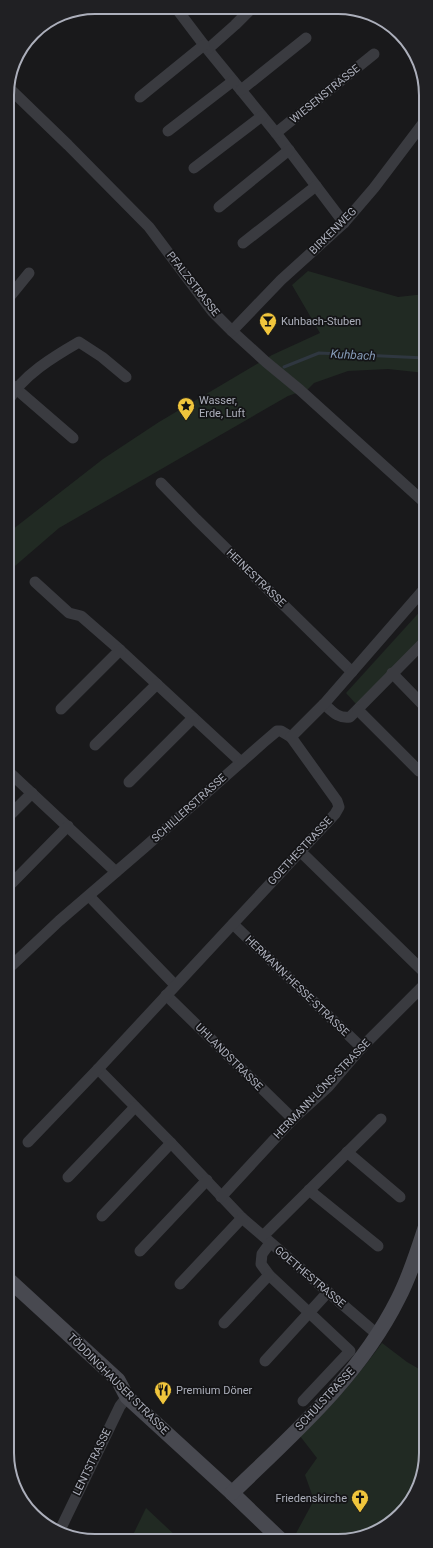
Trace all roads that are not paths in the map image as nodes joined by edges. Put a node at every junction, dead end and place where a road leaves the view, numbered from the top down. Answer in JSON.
{"nodes":[{"id":1,"x":181,"y":14,"type":"edge"},
{"id":2,"x":247,"y":14,"type":"edge"},
{"id":3,"x":306,"y":38,"type":"dead end"},
{"id":4,"x":206,"y":47,"type":"junction"},
{"id":5,"x":374,"y":54,"type":"dead end"},
{"id":6,"x":233,"y":81,"type":"junction"},
{"id":7,"x":241,"y":90,"type":"junction"},
{"id":8,"x":14,"y":93,"type":"edge"},
{"id":9,"x":140,"y":97,"type":"dead end"},
{"id":10,"x":262,"y":116,"type":"junction"},
{"id":11,"x":419,"y":129,"type":"edge"},
{"id":12,"x":168,"y":131,"type":"dead end"},
{"id":13,"x":276,"y":133,"type":"junction"},
{"id":14,"x":289,"y":150,"type":"junction"},
{"id":15,"x":194,"y":168,"type":"dead end"},
{"id":16,"x":316,"y":186,"type":"junction"},
{"id":17,"x":219,"y":207,"type":"dead end"},
{"id":18,"x":344,"y":224,"type":"junction"},
{"id":19,"x":243,"y":243,"type":"dead end"},
{"id":20,"x":28,"y":273,"type":"dead end"},
{"id":21,"x":14,"y":291,"type":"edge"},
{"id":22,"x":232,"y":331,"type":"junction"},
{"id":23,"x":126,"y":378,"type":"dead end"},
{"id":24,"x":14,"y":383,"type":"edge"},
{"id":25,"x":14,"y":388,"type":"edge"},
{"id":26,"x":73,"y":438,"type":"dead end"},
{"id":27,"x":162,"y":483,"type":"dead end"},
{"id":28,"x":419,"y":498,"type":"edge"},
{"id":29,"x":35,"y":582,"type":"dead end"},
{"id":30,"x":419,"y":595,"type":"edge"},
{"id":31,"x":419,"y":647,"type":"edge"},
{"id":32,"x":120,"y":650,"type":"junction"},
{"id":33,"x":352,"y":672,"type":"junction"},
{"id":34,"x":392,"y":674,"type":"junction"},
{"id":35,"x":157,"y":684,"type":"junction"},
{"id":36,"x":419,"y":701,"type":"edge"},
{"id":37,"x":324,"y":704,"type":"junction"},
{"id":38,"x":61,"y":710,"type":"dead end"},
{"id":39,"x":358,"y":710,"type":"junction"},
{"id":40,"x":193,"y":718,"type":"junction"},
{"id":41,"x":290,"y":737,"type":"junction"},
{"id":42,"x":95,"y":745,"type":"dead end"},
{"id":43,"x":241,"y":762,"type":"junction"},
{"id":44,"x":419,"y":772,"type":"edge"},
{"id":45,"x":14,"y":776,"type":"edge"},
{"id":46,"x":129,"y":782,"type":"dead end"},
{"id":47,"x":32,"y":793,"type":"junction"},
{"id":48,"x":14,"y":812,"type":"edge"},
{"id":49,"x":68,"y":826,"type":"junction"},
{"id":50,"x":300,"y":851,"type":"junction"},
{"id":51,"x":116,"y":872,"type":"junction"},
{"id":52,"x":14,"y":882,"type":"edge"},
{"id":53,"x":89,"y":896,"type":"junction"},
{"id":54,"x":233,"y":924,"type":"junction"},
{"id":55,"x":14,"y":962,"type":"edge"},
{"id":56,"x":419,"y":967,"type":"edge"},
{"id":57,"x":175,"y":985,"type":"junction"},
{"id":58,"x":419,"y":990,"type":"edge"},
{"id":59,"x":166,"y":995,"type":"junction"},
{"id":60,"x":362,"y":1048,"type":"junction"},
{"id":61,"x":98,"y":1070,"type":"junction"},
{"id":62,"x":135,"y":1107,"type":"junction"},
{"id":63,"x":293,"y":1119,"type":"junction"},
{"id":64,"x":381,"y":1119,"type":"dead end"},
{"id":65,"x":28,"y":1142,"type":"dead end"},
{"id":66,"x":171,"y":1143,"type":"junction"},
{"id":67,"x":347,"y":1152,"type":"junction"},
{"id":68,"x":68,"y":1177,"type":"dead end"},
{"id":69,"x":207,"y":1180,"type":"junction"},
{"id":70,"x":309,"y":1190,"type":"junction"},
{"id":71,"x":221,"y":1197,"type":"junction"},
{"id":72,"x":400,"y":1197,"type":"dead end"},
{"id":73,"x":102,"y":1216,"type":"dead end"},
{"id":74,"x":242,"y":1218,"type":"junction"},
{"id":75,"x":267,"y":1240,"type":"junction"},
{"id":76,"x":378,"y":1246,"type":"dead end"},
{"id":77,"x":419,"y":1247,"type":"edge"},
{"id":78,"x":140,"y":1251,"type":"dead end"},
{"id":79,"x":269,"y":1275,"type":"junction"},
{"id":80,"x":180,"y":1284,"type":"dead end"},
{"id":81,"x":14,"y":1285,"type":"edge"},
{"id":82,"x":328,"y":1292,"type":"junction"},
{"id":83,"x":310,"y":1313,"type":"junction"},
{"id":84,"x":224,"y":1323,"type":"dead end"},
{"id":85,"x":378,"y":1334,"type":"junction"},
{"id":86,"x":265,"y":1361,"type":"dead end"},
{"id":87,"x":127,"y":1397,"type":"junction"},
{"id":88,"x":303,"y":1401,"type":"dead end"},
{"id":89,"x":232,"y":1493,"type":"junction"},
{"id":90,"x":61,"y":1527,"type":"edge"},
{"id":91,"x":275,"y":1534,"type":"edge"}],
"edges":[{"from":1,"to":4,"type":"street"},
{"from":2,"to":4,"type":"street"},
{"from":3,"to":7,"type":"street"},
{"from":4,"to":6,"type":"street"},
{"from":4,"to":9,"type":"street"},
{"from":5,"to":13,"type":"street","name":"WIESENSTRASSE"},
{"from":6,"to":7,"type":"street"},
{"from":6,"to":12,"type":"street"},
{"from":7,"to":10,"type":"street"},
{"from":8,"to":22,"type":"street","name":"PFALZSTRASSE"},
{"from":10,"to":13,"type":"street"},
{"from":10,"to":15,"type":"street"},
{"from":11,"to":18,"type":"street","name":"BIRKENWEG"},
{"from":13,"to":14,"type":"street"},
{"from":14,"to":16,"type":"street"},
{"from":14,"to":17,"type":"street"},
{"from":16,"to":18,"type":"street"},
{"from":16,"to":19,"type":"street"},
{"from":18,"to":22,"type":"street","name":"BIRKENWEG"},
{"from":20,"to":21,"type":"street"},
{"from":22,"to":28,"type":"street","name":"PFALZSTRASSE"},
{"from":23,"to":24,"type":"street"},
{"from":25,"to":26,"type":"street"},
{"from":27,"to":33,"type":"street","name":"HEINESTRASSE"},
{"from":29,"to":32,"type":"street"},
{"from":30,"to":33,"type":"street"},
{"from":31,"to":34,"type":"street"},
{"from":32,"to":35,"type":"street"},
{"from":32,"to":38,"type":"street"},
{"from":33,"to":37,"type":"street"},
{"from":34,"to":36,"type":"street"},
{"from":34,"to":39,"type":"street"},
{"from":35,"to":40,"type":"street"},
{"from":35,"to":42,"type":"street"},
{"from":37,"to":39,"type":"street"},
{"from":37,"to":41,"type":"street"},
{"from":39,"to":44,"type":"street"},
{"from":40,"to":43,"type":"street"},
{"from":40,"to":46,"type":"street"},
{"from":41,"to":43,"type":"street","name":"SCHILLERSTRASSE"},
{"from":41,"to":50,"type":"street","name":"GOETHESTRASSE"},
{"from":43,"to":51,"type":"street","name":"SCHILLERSTRASSE"},
{"from":45,"to":47,"type":"street"},
{"from":47,"to":48,"type":"street"},
{"from":47,"to":49,"type":"street"},
{"from":49,"to":51,"type":"street"},
{"from":49,"to":52,"type":"street"},
{"from":50,"to":54,"type":"street","name":"GOETHESTRASSE"},
{"from":50,"to":56,"type":"street"},
{"from":51,"to":53,"type":"street","name":"SCHILLERSTRASSE"},
{"from":53,"to":55,"type":"street","name":"SCHILLERSTRASSE"},
{"from":53,"to":57,"type":"street"},
{"from":54,"to":57,"type":"street","name":"GOETHESTRASSE"},
{"from":54,"to":60,"type":"street","name":"HERMANN-HESSE-STRASSE"},
{"from":57,"to":59,"type":"street","name":"GOETHESTRASSE"},
{"from":58,"to":60,"type":"street","name":"HERMANN-LÖNS-STRASSE"},
{"from":59,"to":61,"type":"street","name":"GOETHESTRASSE"},
{"from":59,"to":63,"type":"street","name":"UHLANDSTRASSE"},
{"from":60,"to":63,"type":"street","name":"HERMANN-LÖNS-STRASSE"},
{"from":61,"to":62,"type":"street","name":"GOETHESTRASSE"},
{"from":61,"to":65,"type":"street","name":"GOETHESTRASSE"},
{"from":62,"to":66,"type":"street","name":"GOETHESTRASSE"},
{"from":62,"to":68,"type":"street"},
{"from":63,"to":71,"type":"street","name":"HERMANN-LÖNS-STRASSE"},
{"from":64,"to":67,"type":"street"},
{"from":66,"to":69,"type":"street","name":"GOETHESTRASSE"},
{"from":66,"to":73,"type":"street"},
{"from":67,"to":70,"type":"street"},
{"from":67,"to":72,"type":"street"},
{"from":69,"to":71,"type":"street","name":"GOETHESTRASSE"},
{"from":69,"to":78,"type":"street"},
{"from":70,"to":75,"type":"street"},
{"from":70,"to":76,"type":"street"},
{"from":71,"to":74,"type":"street","name":"GOETHESTRASSE"},
{"from":74,"to":75,"type":"street","name":"GOETHESTRASSE"},
{"from":74,"to":80,"type":"street"},
{"from":75,"to":79,"type":"street"},
{"from":75,"to":82,"type":"street","name":"GOETHESTRASSE"},
{"from":77,"to":85,"type":"main road","name":"SCHULSTRASSE"},
{"from":79,"to":83,"type":"street"},
{"from":79,"to":84,"type":"street"},
{"from":81,"to":87,"type":"main road","name":"TÖDDINGHAUSER STRASSE"},
{"from":82,"to":83,"type":"street"},
{"from":82,"to":85,"type":"street","name":"GOETHESTRASSE"},
{"from":83,"to":86,"type":"street"},
{"from":83,"to":88,"type":"street"},
{"from":85,"to":89,"type":"main road","name":"SCHULSTRASSE"},
{"from":87,"to":89,"type":"main road","name":"TÖDDINGHAUSER STRASSE"},
{"from":87,"to":90,"type":"street","name":"LENTSTRASSE"},
{"from":89,"to":91,"type":"main road","name":"TÖDDINGHAUSER STRASSE"}]}
